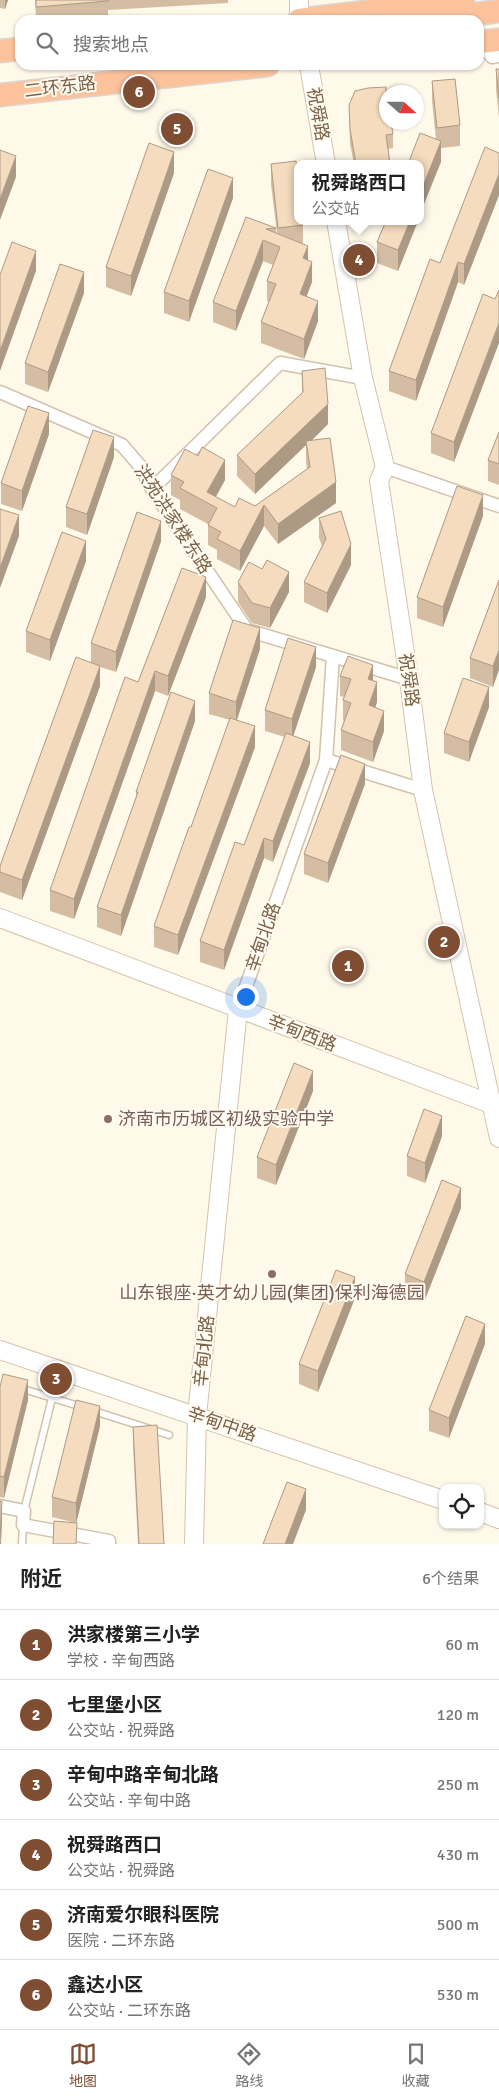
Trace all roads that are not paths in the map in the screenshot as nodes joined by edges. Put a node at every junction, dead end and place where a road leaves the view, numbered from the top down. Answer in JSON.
{"nodes":[{"id":1,"x":299,"y":0,"type":"edge"},
{"id":2,"x":310,"y":0,"type":"edge"},
{"id":3,"x":463,"y":0,"type":"edge"},
{"id":4,"x":499,"y":11,"type":"edge"},
{"id":5,"x":302,"y":15,"type":"edge"},
{"id":6,"x":305,"y":15,"type":"edge"},
{"id":7,"x":343,"y":15,"type":"edge"},
{"id":8,"x":470,"y":15,"type":"edge"},
{"id":9,"x":487,"y":38,"type":"edge"},
{"id":10,"x":15,"y":50,"type":"edge"},
{"id":11,"x":0,"y":52,"type":"edge"},
{"id":12,"x":499,"y":56,"type":"edge"},
{"id":13,"x":15,"y":66,"type":"edge"},
{"id":14,"x":0,"y":67,"type":"edge"},
{"id":15,"x":166,"y":70,"type":"edge"},
{"id":16,"x":223,"y":70,"type":"edge"},
{"id":17,"x":310,"y":70,"type":"edge"},
{"id":18,"x":0,"y":90,"type":"edge"},
{"id":19,"x":0,"y":95,"type":"edge"},
{"id":20,"x":325,"y":160,"type":"edge"},
{"id":21,"x":337,"y":225,"type":"edge"},
{"id":22,"x":363,"y":378,"type":"junction"},
{"id":23,"x":0,"y":392,"type":"edge"},
{"id":24,"x":385,"y":467,"type":"junction"},
{"id":25,"x":152,"y":489,"type":"junction"},
{"id":26,"x":499,"y":506,"type":"edge"},
{"id":27,"x":333,"y":656,"type":"junction"},
{"id":28,"x":409,"y":679,"type":"junction"},
{"id":29,"x":326,"y":760,"type":"junction"},
{"id":30,"x":423,"y":790,"type":"junction"},
{"id":31,"x":0,"y":918,"type":"edge"},
{"id":32,"x":238,"y":1009,"type":"junction"},
{"id":33,"x":491,"y":1104,"type":"junction"},
{"id":34,"x":499,"y":1138,"type":"edge"},
{"id":35,"x":0,"y":1350,"type":"edge"},
{"id":36,"x":9,"y":1384,"type":"edge"},
{"id":37,"x":52,"y":1398,"type":"junction"},
{"id":38,"x":198,"y":1416,"type":"junction"},
{"id":39,"x":169,"y":1435,"type":"dead end"},
{"id":40,"x":439,"y":1499,"type":"edge"},
{"id":41,"x":0,"y":1506,"type":"edge"},
{"id":42,"x":24,"y":1511,"type":"junction"},
{"id":43,"x":484,"y":1513,"type":"edge"},
{"id":44,"x":499,"y":1519,"type":"edge"},
{"id":45,"x":23,"y":1525,"type":"junction"},
{"id":46,"x":22,"y":1544,"type":"edge"},
{"id":47,"x":109,"y":1544,"type":"edge"},
{"id":48,"x":194,"y":1544,"type":"edge"}],
"edges":[{"from":1,"to":5,"type":"street"},
{"from":2,"to":6,"type":"street"},
{"from":3,"to":7,"type":"highway"},
{"from":4,"to":8,"type":"highway"},
{"from":9,"to":12,"type":"street"},
{"from":10,"to":11,"type":"highway"},
{"from":13,"to":14,"type":"highway"},
{"from":15,"to":18,"type":"highway"},
{"from":16,"to":19,"type":"highway","name":"二环东路"},
{"from":17,"to":20,"type":"street","name":"祝舜路"},
{"from":21,"to":22,"type":"street","name":"祝舜路"},
{"from":22,"to":24,"type":"street","name":"祝舜路"},
{"from":22,"to":25,"type":"street"},
{"from":23,"to":25,"type":"street","name":"洪苑洪家楼东路"},
{"from":24,"to":26,"type":"street"},
{"from":24,"to":28,"type":"street","name":"祝舜路"},
{"from":25,"to":27,"type":"street","name":"洪苑洪家楼东路"},
{"from":27,"to":28,"type":"street"},
{"from":27,"to":29,"type":"street","name":"辛甸北路"},
{"from":28,"to":30,"type":"street","name":"祝舜路"},
{"from":29,"to":30,"type":"street"},
{"from":29,"to":32,"type":"street","name":"辛甸北路"},
{"from":30,"to":33,"type":"street","name":"祝舜路"},
{"from":31,"to":32,"type":"street","name":"辛甸西路"},
{"from":32,"to":33,"type":"street","name":"辛甸西路"},
{"from":32,"to":38,"type":"street","name":"辛甸北路"},
{"from":33,"to":34,"type":"street","name":"祝舜路"},
{"from":35,"to":38,"type":"street","name":"辛甸中路"},
{"from":36,"to":37,"type":"lane"},
{"from":37,"to":39,"type":"lane"},
{"from":37,"to":42,"type":"lane"},
{"from":38,"to":40,"type":"street","name":"辛甸中路"},
{"from":38,"to":48,"type":"street","name":"辛甸北路"},
{"from":41,"to":42,"type":"street"},
{"from":42,"to":45,"type":"street"},
{"from":43,"to":44,"type":"street"},
{"from":45,"to":46,"type":"lane"},
{"from":45,"to":47,"type":"street"}]}
